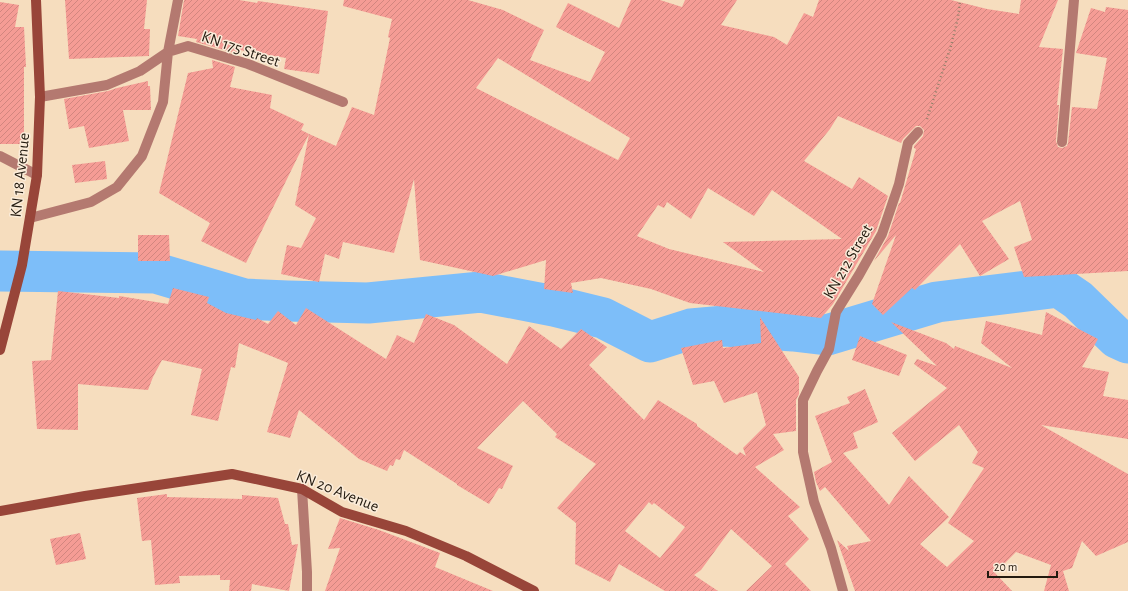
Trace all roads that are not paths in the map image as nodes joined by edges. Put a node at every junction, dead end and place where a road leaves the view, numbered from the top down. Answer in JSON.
{"nodes":[{"id":1,"x":36,"y":0,"type":"edge"},
{"id":2,"x":178,"y":0,"type":"edge"},
{"id":3,"x":1074,"y":0,"type":"edge"},
{"id":4,"x":168,"y":52,"type":"junction"},
{"id":5,"x":40,"y":97,"type":"junction"},
{"id":6,"x":343,"y":102,"type":"dead end"},
{"id":7,"x":918,"y":132,"type":"road end"},
{"id":8,"x":1062,"y":142,"type":"dead end"},
{"id":9,"x":0,"y":156,"type":"edge"},
{"id":10,"x":37,"y":175,"type":"junction"},
{"id":11,"x":30,"y":218,"type":"junction"},
{"id":12,"x":0,"y":350,"type":"edge"},
{"id":13,"x":302,"y":489,"type":"junction"},
{"id":14,"x":0,"y":511,"type":"edge"},
{"id":15,"x":307,"y":591,"type":"edge"},
{"id":16,"x":534,"y":591,"type":"edge"},
{"id":17,"x":843,"y":591,"type":"edge"}],
"edges":[{"from":1,"to":5,"type":"main road","name":"KN 18 Avenue"},
{"from":2,"to":4,"type":"street"},
{"from":3,"to":8,"type":"street"},
{"from":4,"to":5,"type":"street","name":"KN 175 Street"},
{"from":4,"to":6,"type":"street","name":"KN 175 Street"},
{"from":4,"to":11,"type":"street"},
{"from":5,"to":10,"type":"main road","name":"KN 18 Avenue"},
{"from":7,"to":17,"type":"street","name":"KN 212 Street"},
{"from":9,"to":10,"type":"street"},
{"from":10,"to":11,"type":"main road","name":"KN 18 Avenue"},
{"from":11,"to":12,"type":"main road","name":"KN 18 Avenue"},
{"from":13,"to":14,"type":"main road","name":"KN 20 Avenue"},
{"from":13,"to":15,"type":"street"},
{"from":13,"to":16,"type":"main road","name":"KN 20 Avenue"}]}
